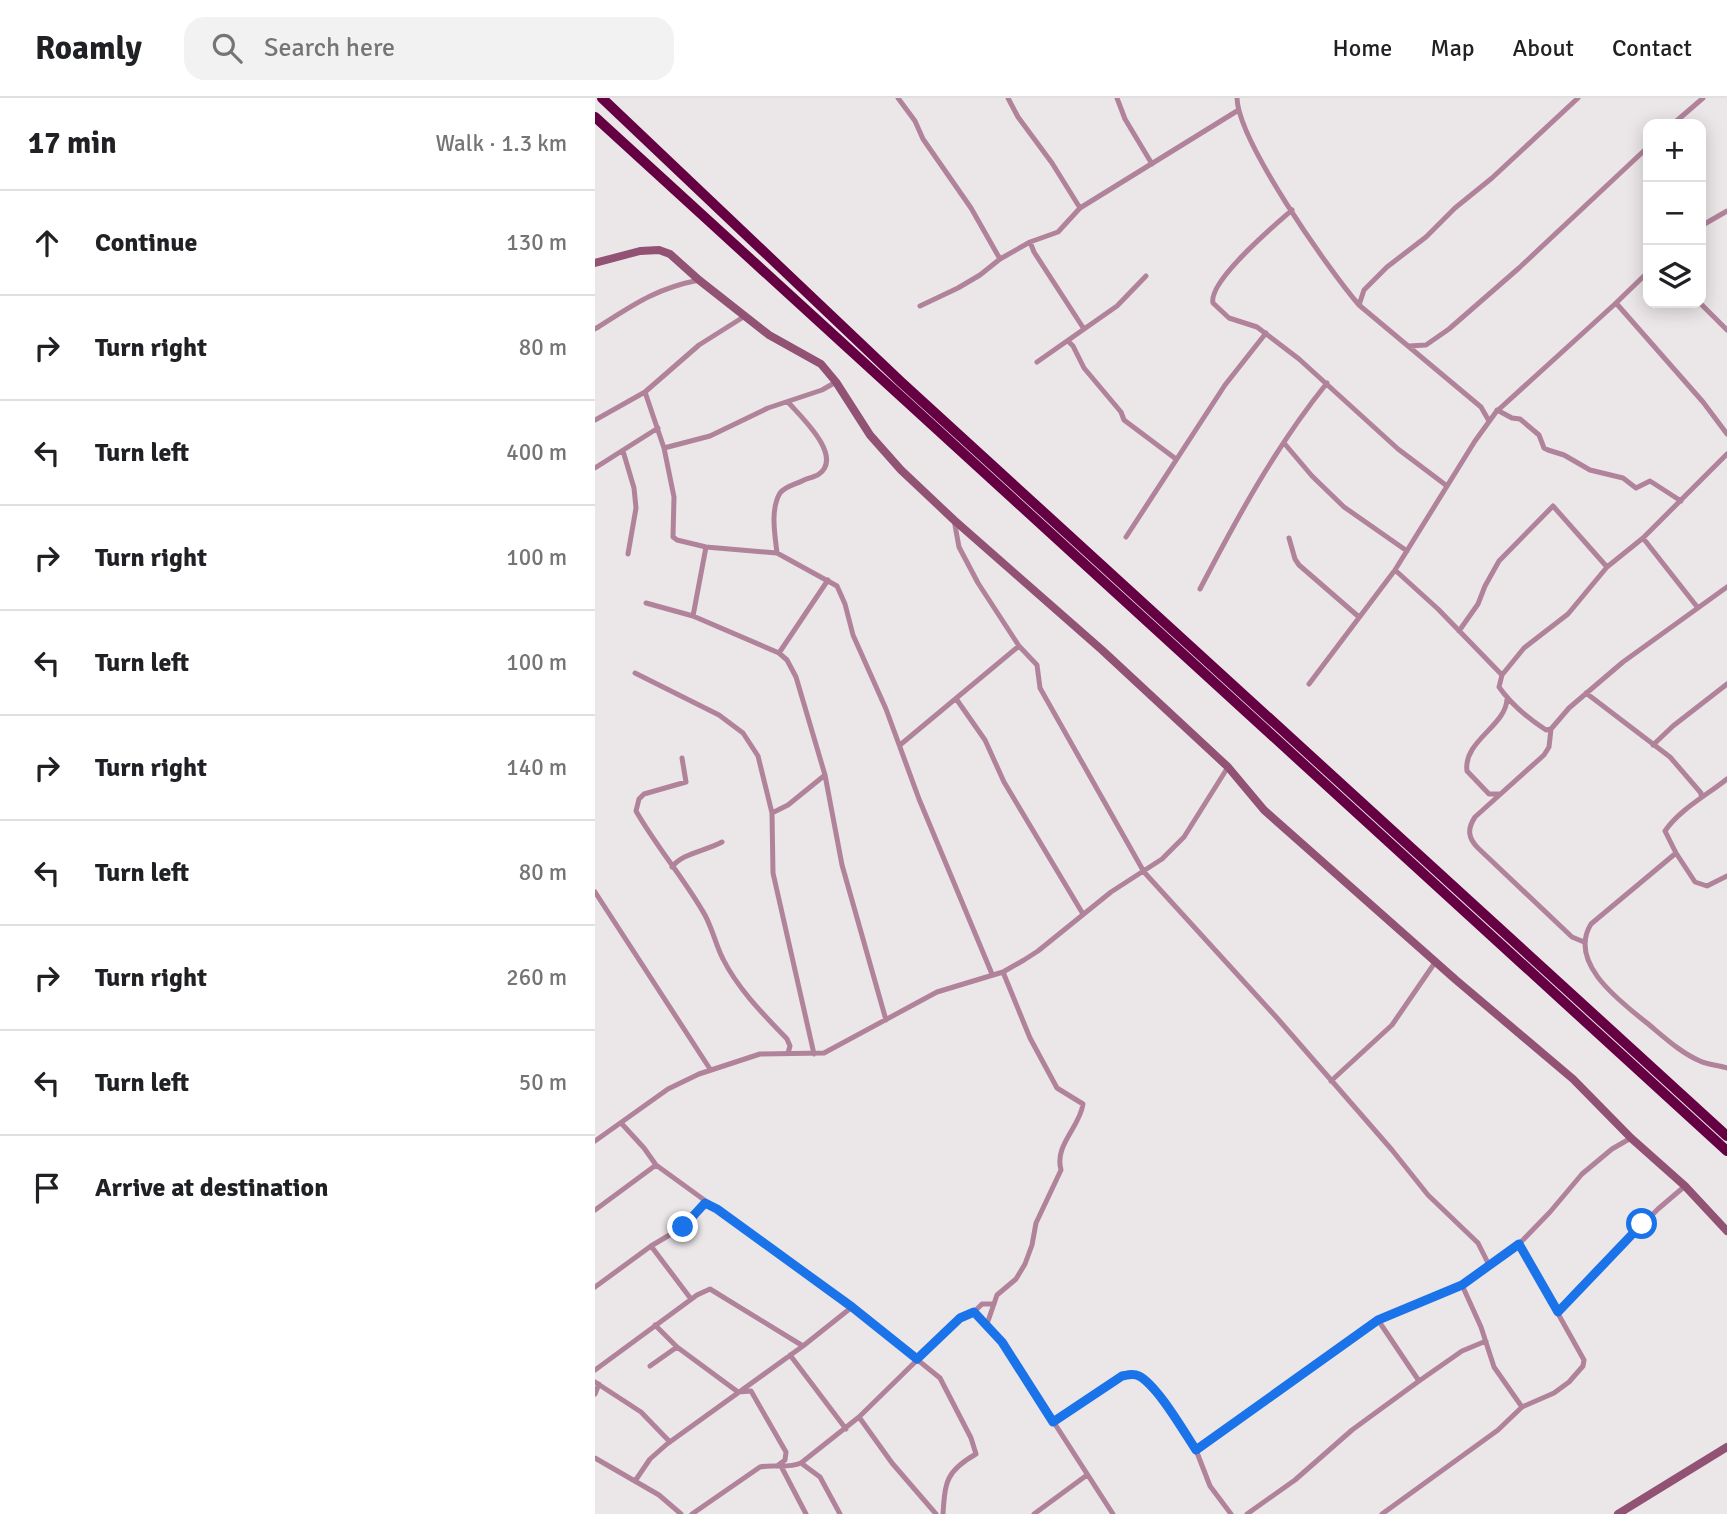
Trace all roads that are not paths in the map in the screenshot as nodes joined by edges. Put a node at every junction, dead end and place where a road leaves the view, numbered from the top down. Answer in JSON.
{"nodes":[{"id":1,"x":602,"y":98,"type":"edge"},
{"id":2,"x":898,"y":98,"type":"edge"},
{"id":3,"x":1008,"y":98,"type":"edge"},
{"id":4,"x":1117,"y":98,"type":"edge"},
{"id":5,"x":1237,"y":98,"type":"edge"},
{"id":6,"x":1578,"y":98,"type":"edge"},
{"id":7,"x":1703,"y":98,"type":"edge"},
{"id":8,"x":1237,"y":111,"type":"junction"},
{"id":9,"x":595,"y":117,"type":"edge"},
{"id":10,"x":1680,"y":119,"type":"edge"},
{"id":11,"x":1643,"y":152,"type":"edge"},
{"id":12,"x":1152,"y":164,"type":"junction"},
{"id":13,"x":1080,"y":208,"type":"junction"},
{"id":14,"x":1292,"y":210,"type":"junction"},
{"id":15,"x":1727,"y":211,"type":"edge"},
{"id":16,"x":1706,"y":223,"type":"edge"},
{"id":17,"x":1030,"y":242,"type":"junction"},
{"id":18,"x":1000,"y":259,"type":"junction"},
{"id":19,"x":595,"y":263,"type":"edge"},
{"id":20,"x":1146,"y":276,"type":"dead end"},
{"id":21,"x":1643,"y":277,"type":"edge"},
{"id":22,"x":699,"y":280,"type":"junction"},
{"id":23,"x":1345,"y":289,"type":"junction"},
{"id":24,"x":1364,"y":290,"type":"junction"},
{"id":25,"x":1616,"y":303,"type":"junction"},
{"id":26,"x":1359,"y":305,"type":"junction"},
{"id":27,"x":920,"y":306,"type":"dead end"},
{"id":28,"x":1705,"y":308,"type":"edge"},
{"id":29,"x":745,"y":316,"type":"junction"},
{"id":30,"x":1084,"y":328,"type":"junction"},
{"id":31,"x":595,"y":329,"type":"edge"},
{"id":32,"x":1727,"y":330,"type":"edge"},
{"id":33,"x":1266,"y":333,"type":"junction"},
{"id":34,"x":1068,"y":341,"type":"junction"},
{"id":35,"x":1426,"y":345,"type":"junction"},
{"id":36,"x":1407,"y":346,"type":"junction"},
{"id":37,"x":1421,"y":358,"type":"junction"},
{"id":38,"x":1037,"y":362,"type":"dead end"},
{"id":39,"x":836,"y":382,"type":"junction"},
{"id":40,"x":1327,"y":383,"type":"junction"},
{"id":41,"x":645,"y":392,"type":"junction"},
{"id":42,"x":788,"y":402,"type":"junction"},
{"id":43,"x":1482,"y":407,"type":"junction"},
{"id":44,"x":1499,"y":408,"type":"junction"},
{"id":45,"x":595,"y":420,"type":"edge"},
{"id":46,"x":1489,"y":421,"type":"junction"},
{"id":47,"x":658,"y":428,"type":"junction"},
{"id":48,"x":1727,"y":434,"type":"edge"},
{"id":49,"x":1284,"y":443,"type":"junction"},
{"id":50,"x":664,"y":448,"type":"junction"},
{"id":51,"x":622,"y":451,"type":"junction"},
{"id":52,"x":1727,"y":454,"type":"edge"},
{"id":53,"x":1176,"y":459,"type":"junction"},
{"id":54,"x":595,"y":468,"type":"edge"},
{"id":55,"x":1447,"y":486,"type":"junction"},
{"id":56,"x":1682,"y":501,"type":"junction"},
{"id":57,"x":954,"y":520,"type":"junction"},
{"id":58,"x":1126,"y":537,"type":"dead end"},
{"id":59,"x":1289,"y":538,"type":"dead end"},
{"id":60,"x":1643,"y":538,"type":"junction"},
{"id":61,"x":706,"y":547,"type":"junction"},
{"id":62,"x":1407,"y":551,"type":"junction"},
{"id":63,"x":777,"y":553,"type":"junction"},
{"id":64,"x":628,"y":554,"type":"dead end"},
{"id":65,"x":1608,"y":567,"type":"junction"},
{"id":66,"x":1395,"y":570,"type":"junction"},
{"id":67,"x":828,"y":580,"type":"junction"},
{"id":68,"x":1727,"y":587,"type":"edge"},
{"id":69,"x":1200,"y":589,"type":"dead end"},
{"id":70,"x":646,"y":603,"type":"dead end"},
{"id":71,"x":1698,"y":607,"type":"junction"},
{"id":72,"x":693,"y":616,"type":"junction"},
{"id":73,"x":1359,"y":617,"type":"junction"},
{"id":74,"x":1459,"y":631,"type":"junction"},
{"id":75,"x":1019,"y":646,"type":"junction"},
{"id":76,"x":779,"y":653,"type":"junction"},
{"id":77,"x":635,"y":673,"type":"dead end"},
{"id":78,"x":1502,"y":675,"type":"junction"},
{"id":79,"x":1309,"y":684,"type":"dead end"},
{"id":80,"x":1727,"y":684,"type":"edge"},
{"id":81,"x":1586,"y":693,"type":"junction"},
{"id":82,"x":1507,"y":699,"type":"junction"},
{"id":83,"x":957,"y":700,"type":"junction"},
{"id":84,"x":1551,"y":729,"type":"junction"},
{"id":85,"x":1653,"y":744,"type":"junction"},
{"id":86,"x":899,"y":745,"type":"junction"},
{"id":87,"x":682,"y":758,"type":"dead end"},
{"id":88,"x":1228,"y":767,"type":"junction"},
{"id":89,"x":825,"y":775,"type":"junction"},
{"id":90,"x":1727,"y":779,"type":"edge"},
{"id":91,"x":1500,"y":794,"type":"junction"},
{"id":92,"x":1702,"y":796,"type":"junction"},
{"id":93,"x":772,"y":813,"type":"junction"},
{"id":94,"x":722,"y":842,"type":"dead end"},
{"id":95,"x":1676,"y":853,"type":"junction"},
{"id":96,"x":672,"y":867,"type":"junction"},
{"id":97,"x":1144,"y":872,"type":"junction"},
{"id":98,"x":1727,"y":876,"type":"edge"},
{"id":99,"x":595,"y":891,"type":"edge"},
{"id":100,"x":1083,"y":914,"type":"junction"},
{"id":101,"x":1584,"y":942,"type":"junction"},
{"id":102,"x":1436,"y":961,"type":"junction"},
{"id":103,"x":1003,"y":972,"type":"junction"},
{"id":104,"x":992,"y":974,"type":"junction"},
{"id":105,"x":886,"y":1020,"type":"junction"},
{"id":106,"x":788,"y":1053,"type":"junction"},
{"id":107,"x":814,"y":1054,"type":"junction"},
{"id":108,"x":1727,"y":1068,"type":"edge"},
{"id":109,"x":710,"y":1069,"type":"junction"},
{"id":110,"x":1331,"y":1081,"type":"junction"},
{"id":111,"x":622,"y":1124,"type":"junction"},
{"id":112,"x":1727,"y":1136,"type":"edge"},
{"id":113,"x":596,"y":1138,"type":"edge"},
{"id":114,"x":1631,"y":1138,"type":"junction"},
{"id":115,"x":1727,"y":1152,"type":"edge"},
{"id":116,"x":656,"y":1165,"type":"junction"},
{"id":117,"x":1685,"y":1186,"type":"junction"},
{"id":118,"x":705,"y":1203,"type":"junction"},
{"id":119,"x":595,"y":1210,"type":"edge"},
{"id":120,"x":1727,"y":1231,"type":"edge"},
{"id":121,"x":1519,"y":1244,"type":"junction"},
{"id":122,"x":651,"y":1246,"type":"junction"},
{"id":123,"x":1489,"y":1265,"type":"junction"},
{"id":124,"x":1462,"y":1285,"type":"junction"},
{"id":125,"x":595,"y":1287,"type":"edge"},
{"id":126,"x":691,"y":1299,"type":"junction"},
{"id":127,"x":994,"y":1304,"type":"junction"},
{"id":128,"x":852,"y":1307,"type":"junction"},
{"id":129,"x":974,"y":1312,"type":"junction"},
{"id":130,"x":1558,"y":1312,"type":"junction"},
{"id":131,"x":1378,"y":1320,"type":"junction"},
{"id":132,"x":987,"y":1324,"type":"junction"},
{"id":133,"x":655,"y":1325,"type":"junction"},
{"id":134,"x":1486,"y":1341,"type":"junction"},
{"id":135,"x":803,"y":1346,"type":"junction"},
{"id":136,"x":677,"y":1347,"type":"junction"},
{"id":137,"x":790,"y":1355,"type":"junction"},
{"id":138,"x":917,"y":1359,"type":"junction"},
{"id":139,"x":650,"y":1366,"type":"dead end"},
{"id":140,"x":595,"y":1370,"type":"edge"},
{"id":141,"x":1419,"y":1381,"type":"junction"},
{"id":142,"x":597,"y":1383,"type":"edge"},
{"id":143,"x":738,"y":1392,"type":"junction"},
{"id":144,"x":595,"y":1394,"type":"edge"},
{"id":145,"x":1522,"y":1407,"type":"junction"},
{"id":146,"x":859,"y":1417,"type":"junction"},
{"id":147,"x":1053,"y":1422,"type":"junction"},
{"id":148,"x":846,"y":1429,"type":"junction"},
{"id":149,"x":670,"y":1442,"type":"junction"},
{"id":150,"x":1727,"y":1447,"type":"edge"},
{"id":151,"x":1196,"y":1450,"type":"junction"},
{"id":152,"x":595,"y":1458,"type":"edge"},
{"id":153,"x":801,"y":1463,"type":"junction"},
{"id":154,"x":780,"y":1467,"type":"junction"},
{"id":155,"x":1087,"y":1475,"type":"junction"},
{"id":156,"x":635,"y":1481,"type":"junction"},
{"id":157,"x":935,"y":1513,"type":"edge"},
{"id":158,"x":681,"y":1514,"type":"edge"},
{"id":159,"x":692,"y":1514,"type":"edge"},
{"id":160,"x":806,"y":1514,"type":"edge"},
{"id":161,"x":840,"y":1514,"type":"edge"},
{"id":162,"x":925,"y":1514,"type":"edge"},
{"id":163,"x":943,"y":1514,"type":"edge"},
{"id":164,"x":1034,"y":1514,"type":"edge"},
{"id":165,"x":1113,"y":1514,"type":"edge"},
{"id":166,"x":1231,"y":1514,"type":"edge"},
{"id":167,"x":1247,"y":1514,"type":"edge"},
{"id":168,"x":1382,"y":1514,"type":"edge"},
{"id":169,"x":1618,"y":1514,"type":"edge"}],
"edges":[{"from":1,"to":112,"type":"highway"},
{"from":2,"to":18,"type":"street"},
{"from":3,"to":13,"type":"street"},
{"from":4,"to":12,"type":"street"},
{"from":5,"to":8,"type":"street"},
{"from":6,"to":24,"type":"street"},
{"from":7,"to":10,"type":"street"},
{"from":8,"to":12,"type":"street"},
{"from":8,"to":14,"type":"street"},
{"from":9,"to":115,"type":"highway"},
{"from":11,"to":35,"type":"street"},
{"from":12,"to":13,"type":"street"},
{"from":13,"to":17,"type":"street"},
{"from":14,"to":23,"type":"street"},
{"from":14,"to":33,"type":"street"},
{"from":15,"to":16,"type":"street"},
{"from":17,"to":18,"type":"street"},
{"from":17,"to":30,"type":"street"},
{"from":18,"to":27,"type":"street"},
{"from":19,"to":22,"type":"street"},
{"from":20,"to":30,"type":"street"},
{"from":21,"to":25,"type":"street"},
{"from":22,"to":29,"type":"street"},
{"from":22,"to":31,"type":"street"},
{"from":23,"to":24,"type":"street"},
{"from":23,"to":26,"type":"street"},
{"from":24,"to":26,"type":"street"},
{"from":25,"to":44,"type":"street"},
{"from":25,"to":48,"type":"street"},
{"from":26,"to":36,"type":"street"},
{"from":28,"to":32,"type":"street"},
{"from":29,"to":39,"type":"street"},
{"from":29,"to":41,"type":"street"},
{"from":30,"to":34,"type":"street"},
{"from":33,"to":40,"type":"street"},
{"from":33,"to":53,"type":"street"},
{"from":34,"to":38,"type":"street"},
{"from":34,"to":53,"type":"street"},
{"from":35,"to":36,"type":"street"},
{"from":35,"to":37,"type":"street"},
{"from":36,"to":37,"type":"street"},
{"from":37,"to":43,"type":"street"},
{"from":39,"to":42,"type":"street"},
{"from":39,"to":57,"type":"street"},
{"from":40,"to":49,"type":"street"},
{"from":40,"to":55,"type":"street"},
{"from":41,"to":45,"type":"street"},
{"from":41,"to":47,"type":"street"},
{"from":42,"to":50,"type":"street"},
{"from":42,"to":63,"type":"street"},
{"from":43,"to":44,"type":"street"},
{"from":43,"to":46,"type":"street"},
{"from":44,"to":46,"type":"street"},
{"from":44,"to":56,"type":"street"},
{"from":46,"to":55,"type":"street"},
{"from":47,"to":50,"type":"street"},
{"from":47,"to":51,"type":"street"},
{"from":49,"to":62,"type":"street"},
{"from":49,"to":69,"type":"street"},
{"from":50,"to":61,"type":"street"},
{"from":51,"to":54,"type":"street"},
{"from":51,"to":64,"type":"street"},
{"from":52,"to":56,"type":"street"},
{"from":53,"to":58,"type":"street"},
{"from":55,"to":62,"type":"street"},
{"from":56,"to":60,"type":"street"},
{"from":57,"to":75,"type":"street"},
{"from":57,"to":88,"type":"street"},
{"from":59,"to":73,"type":"street"},
{"from":60,"to":65,"type":"street"},
{"from":60,"to":71,"type":"street"},
{"from":61,"to":63,"type":"street"},
{"from":61,"to":72,"type":"street"},
{"from":62,"to":66,"type":"street"},
{"from":63,"to":67,"type":"street"},
{"from":65,"to":74,"type":"street"},
{"from":65,"to":78,"type":"street"},
{"from":66,"to":73,"type":"street"},
{"from":66,"to":74,"type":"street"},
{"from":67,"to":76,"type":"street"},
{"from":67,"to":86,"type":"street"},
{"from":68,"to":71,"type":"street"},
{"from":70,"to":72,"type":"street"},
{"from":71,"to":81,"type":"street"},
{"from":72,"to":76,"type":"street"},
{"from":73,"to":79,"type":"street"},
{"from":74,"to":78,"type":"street"},
{"from":75,"to":83,"type":"street"},
{"from":75,"to":97,"type":"street"},
{"from":76,"to":89,"type":"street"},
{"from":77,"to":93,"type":"street"},
{"from":78,"to":82,"type":"street"},
{"from":80,"to":85,"type":"street"},
{"from":81,"to":84,"type":"street"},
{"from":81,"to":85,"type":"street"},
{"from":82,"to":84,"type":"street"},
{"from":82,"to":91,"type":"street"},
{"from":83,"to":86,"type":"street"},
{"from":83,"to":100,"type":"street"},
{"from":84,"to":91,"type":"street"},
{"from":85,"to":92,"type":"street"},
{"from":86,"to":104,"type":"street"},
{"from":87,"to":96,"type":"street"},
{"from":88,"to":97,"type":"street"},
{"from":88,"to":102,"type":"street"},
{"from":89,"to":93,"type":"street"},
{"from":89,"to":105,"type":"street"},
{"from":90,"to":92,"type":"street"},
{"from":91,"to":101,"type":"street"},
{"from":92,"to":95,"type":"street"},
{"from":93,"to":107,"type":"street"},
{"from":94,"to":96,"type":"street"},
{"from":95,"to":98,"type":"street"},
{"from":95,"to":101,"type":"street"},
{"from":96,"to":106,"type":"street"},
{"from":97,"to":100,"type":"street"},
{"from":97,"to":110,"type":"street"},
{"from":99,"to":109,"type":"street"},
{"from":100,"to":103,"type":"street"},
{"from":101,"to":108,"type":"street"},
{"from":102,"to":110,"type":"street"},
{"from":102,"to":114,"type":"street"},
{"from":103,"to":104,"type":"street"},
{"from":103,"to":127,"type":"street"},
{"from":104,"to":105,"type":"street"},
{"from":105,"to":107,"type":"street"},
{"from":106,"to":107,"type":"street"},
{"from":106,"to":109,"type":"street"},
{"from":109,"to":111,"type":"street"},
{"from":110,"to":123,"type":"street"},
{"from":111,"to":113,"type":"street"},
{"from":111,"to":116,"type":"street"},
{"from":114,"to":117,"type":"street"},
{"from":114,"to":121,"type":"street"},
{"from":116,"to":118,"type":"street"},
{"from":116,"to":119,"type":"street"},
{"from":117,"to":120,"type":"street"},
{"from":117,"to":130,"type":"street"},
{"from":118,"to":122,"type":"street"},
{"from":118,"to":128,"type":"street"},
{"from":121,"to":123,"type":"street"},
{"from":121,"to":130,"type":"street"},
{"from":122,"to":125,"type":"street"},
{"from":122,"to":126,"type":"street"},
{"from":123,"to":124,"type":"street"},
{"from":124,"to":131,"type":"street"},
{"from":124,"to":134,"type":"street"},
{"from":126,"to":133,"type":"street"},
{"from":126,"to":135,"type":"street"},
{"from":127,"to":129,"type":"street"},
{"from":127,"to":132,"type":"street"},
{"from":128,"to":135,"type":"street"},
{"from":128,"to":138,"type":"street"},
{"from":129,"to":132,"type":"street"},
{"from":129,"to":138,"type":"street"},
{"from":130,"to":145,"type":"street"},
{"from":131,"to":141,"type":"street"},
{"from":131,"to":151,"type":"street"},
{"from":132,"to":147,"type":"street"},
{"from":133,"to":136,"type":"street"},
{"from":133,"to":140,"type":"street"},
{"from":134,"to":141,"type":"street"},
{"from":134,"to":145,"type":"street"},
{"from":135,"to":137,"type":"street"},
{"from":136,"to":139,"type":"street"},
{"from":136,"to":143,"type":"street"},
{"from":137,"to":143,"type":"street"},
{"from":137,"to":148,"type":"street"},
{"from":138,"to":146,"type":"street"},
{"from":138,"to":163,"type":"street"},
{"from":141,"to":167,"type":"street"},
{"from":142,"to":144,"type":"street"},
{"from":142,"to":149,"type":"street"},
{"from":143,"to":149,"type":"street"},
{"from":143,"to":154,"type":"street"},
{"from":145,"to":168,"type":"street"},
{"from":146,"to":148,"type":"street"},
{"from":146,"to":157,"type":"street"},
{"from":147,"to":151,"type":"street"},
{"from":147,"to":155,"type":"street"},
{"from":148,"to":153,"type":"street"},
{"from":149,"to":156,"type":"street"},
{"from":150,"to":169,"type":"street"},
{"from":151,"to":166,"type":"street"},
{"from":152,"to":156,"type":"street"},
{"from":153,"to":154,"type":"street"},
{"from":153,"to":161,"type":"street"},
{"from":154,"to":159,"type":"street"},
{"from":154,"to":160,"type":"street"},
{"from":155,"to":164,"type":"street"},
{"from":155,"to":165,"type":"street"},
{"from":156,"to":158,"type":"street"},
{"from":157,"to":162,"type":"street"}]}
